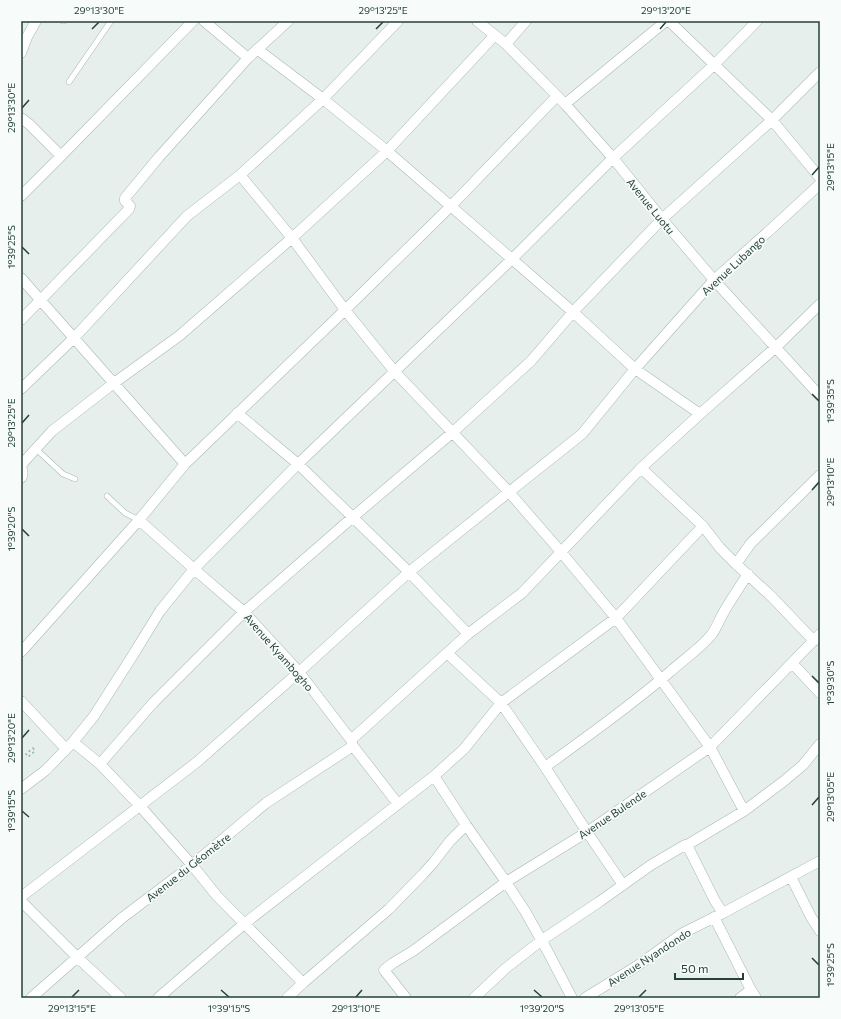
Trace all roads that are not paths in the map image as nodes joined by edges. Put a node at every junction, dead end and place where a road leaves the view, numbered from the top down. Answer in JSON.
{"nodes":[{"id":1,"x":36,"y":21,"type":"edge"},
{"id":2,"x":111,"y":21,"type":"edge"},
{"id":3,"x":193,"y":21,"type":"edge"},
{"id":4,"x":204,"y":21,"type":"edge"},
{"id":5,"x":288,"y":21,"type":"edge"},
{"id":6,"x":398,"y":21,"type":"edge"},
{"id":7,"x":477,"y":21,"type":"edge"},
{"id":8,"x":526,"y":21,"type":"edge"},
{"id":9,"x":666,"y":21,"type":"edge"},
{"id":10,"x":669,"y":21,"type":"edge"},
{"id":11,"x":757,"y":21,"type":"edge"},
{"id":12,"x":495,"y":35,"type":"junction"},
{"id":13,"x":506,"y":44,"type":"junction"},
{"id":14,"x":257,"y":49,"type":"junction"},
{"id":15,"x":21,"y":53,"type":"edge"},
{"id":16,"x":248,"y":58,"type":"junction"},
{"id":17,"x":715,"y":64,"type":"junction"},
{"id":18,"x":820,"y":72,"type":"edge"},
{"id":19,"x":69,"y":82,"type":"dead end"},
{"id":20,"x":557,"y":96,"type":"junction"},
{"id":21,"x":323,"y":99,"type":"junction"},
{"id":22,"x":565,"y":104,"type":"junction"},
{"id":23,"x":21,"y":118,"type":"edge"},
{"id":24,"x":772,"y":120,"type":"junction"},
{"id":25,"x":387,"y":151,"type":"junction"},
{"id":26,"x":61,"y":156,"type":"junction"},
{"id":27,"x":613,"y":158,"type":"junction"},
{"id":28,"x":240,"y":175,"type":"junction"},
{"id":29,"x":820,"y":178,"type":"edge"},
{"id":30,"x":820,"y":184,"type":"edge"},
{"id":31,"x":21,"y":196,"type":"edge"},
{"id":32,"x":452,"y":206,"type":"junction"},
{"id":33,"x":662,"y":219,"type":"junction"},
{"id":34,"x":292,"y":238,"type":"junction"},
{"id":35,"x":512,"y":259,"type":"junction"},
{"id":36,"x":21,"y":278,"type":"edge"},
{"id":37,"x":714,"y":280,"type":"junction"},
{"id":38,"x":40,"y":299,"type":"junction"},
{"id":39,"x":820,"y":304,"type":"edge"},
{"id":40,"x":345,"y":310,"type":"junction"},
{"id":41,"x":573,"y":312,"type":"junction"},
{"id":42,"x":21,"y":320,"type":"edge"},
{"id":43,"x":74,"y":338,"type":"junction"},
{"id":44,"x":775,"y":348,"type":"junction"},
{"id":45,"x":636,"y":369,"type":"junction"},
{"id":46,"x":395,"y":372,"type":"junction"},
{"id":47,"x":114,"y":383,"type":"junction"},
{"id":48,"x":21,"y":389,"type":"edge"},
{"id":49,"x":820,"y":396,"type":"edge"},
{"id":50,"x":237,"y":413,"type":"junction"},
{"id":51,"x":700,"y":414,"type":"junction"},
{"id":52,"x":453,"y":432,"type":"junction"},
{"id":53,"x":36,"y":449,"type":"junction"},
{"id":54,"x":185,"y":464,"type":"junction"},
{"id":55,"x":298,"y":464,"type":"junction"},
{"id":56,"x":641,"y":468,"type":"junction"},
{"id":57,"x":820,"y":475,"type":"edge"},
{"id":58,"x":21,"y":478,"type":"edge"},
{"id":59,"x":75,"y":479,"type":"dead end"},
{"id":60,"x":509,"y":492,"type":"junction"},
{"id":61,"x":107,"y":496,"type":"dead end"},
{"id":62,"x":353,"y":517,"type":"junction"},
{"id":63,"x":139,"y":520,"type":"junction"},
{"id":64,"x":703,"y":526,"type":"junction"},
{"id":65,"x":561,"y":552,"type":"junction"},
{"id":66,"x":736,"y":564,"type":"junction"},
{"id":67,"x":194,"y":570,"type":"junction"},
{"id":68,"x":409,"y":572,"type":"junction"},
{"id":69,"x":748,"y":574,"type":"junction"},
{"id":70,"x":244,"y":612,"type":"junction"},
{"id":71,"x":616,"y":618,"type":"junction"},
{"id":72,"x":468,"y":634,"type":"junction"},
{"id":73,"x":817,"y":637,"type":"edge"},
{"id":74,"x":21,"y":652,"type":"edge"},
{"id":75,"x":447,"y":653,"type":"junction"},
{"id":76,"x":792,"y":663,"type":"junction"},
{"id":77,"x":299,"y":672,"type":"junction"},
{"id":78,"x":661,"y":680,"type":"junction"},
{"id":79,"x":820,"y":693,"type":"edge"},
{"id":80,"x":21,"y":701,"type":"edge"},
{"id":81,"x":501,"y":703,"type":"junction"},
{"id":82,"x":352,"y":743,"type":"junction"},
{"id":83,"x":70,"y":746,"type":"junction"},
{"id":84,"x":710,"y":747,"type":"junction"},
{"id":85,"x":819,"y":748,"type":"edge"},
{"id":86,"x":100,"y":764,"type":"junction"},
{"id":87,"x":545,"y":767,"type":"junction"},
{"id":88,"x":434,"y":776,"type":"junction"},
{"id":89,"x":21,"y":789,"type":"edge"},
{"id":90,"x":398,"y":804,"type":"junction"},
{"id":91,"x":140,"y":805,"type":"junction"},
{"id":92,"x":744,"y":811,"type":"junction"},
{"id":93,"x":466,"y":825,"type":"junction"},
{"id":94,"x":587,"y":832,"type":"junction"},
{"id":95,"x":687,"y":846,"type":"junction"},
{"id":96,"x":820,"y":861,"type":"edge"},
{"id":97,"x":192,"y":865,"type":"junction"},
{"id":98,"x":791,"y":877,"type":"junction"},
{"id":99,"x":506,"y":882,"type":"junction"},
{"id":100,"x":623,"y":885,"type":"junction"},
{"id":101,"x":21,"y":897,"type":"edge"},
{"id":102,"x":21,"y":901,"type":"edge"},
{"id":103,"x":719,"y":915,"type":"junction"},
{"id":104,"x":244,"y":924,"type":"junction"},
{"id":105,"x":820,"y":931,"type":"edge"},
{"id":106,"x":542,"y":940,"type":"junction"},
{"id":107,"x":77,"y":957,"type":"junction"},
{"id":108,"x":303,"y":983,"type":"junction"},
{"id":109,"x":753,"y":994,"type":"edge"},
{"id":110,"x":31,"y":998,"type":"edge"},
{"id":111,"x":121,"y":998,"type":"edge"},
{"id":112,"x":158,"y":998,"type":"edge"},
{"id":113,"x":287,"y":998,"type":"edge"},
{"id":114,"x":406,"y":998,"type":"edge"},
{"id":115,"x":474,"y":998,"type":"edge"},
{"id":116,"x":572,"y":998,"type":"edge"},
{"id":117,"x":585,"y":998,"type":"edge"},
{"id":118,"x":740,"y":998,"type":"edge"}],
"edges":[{"from":1,"to":15,"type":"street"},
{"from":2,"to":19,"type":"lane"},
{"from":3,"to":26,"type":"street"},
{"from":4,"to":16,"type":"street"},
{"from":5,"to":14,"type":"street"},
{"from":6,"to":21,"type":"street"},
{"from":7,"to":12,"type":"street","name":"Avenue Luotu"},
{"from":8,"to":13,"type":"street"},
{"from":9,"to":22,"type":"street"},
{"from":10,"to":17,"type":"street"},
{"from":11,"to":17,"type":"street"},
{"from":12,"to":13,"type":"street","name":"Avenue Luotu"},
{"from":12,"to":25,"type":"street"},
{"from":13,"to":20,"type":"street","name":"Avenue Luotu"},
{"from":14,"to":16,"type":"street"},
{"from":14,"to":21,"type":"street"},
{"from":16,"to":38,"type":"street"},
{"from":17,"to":24,"type":"street"},
{"from":17,"to":27,"type":"street"},
{"from":18,"to":24,"type":"street"},
{"from":20,"to":22,"type":"street","name":"Avenue Luotu"},
{"from":20,"to":32,"type":"street"},
{"from":21,"to":25,"type":"street"},
{"from":21,"to":28,"type":"street"},
{"from":22,"to":27,"type":"street","name":"Avenue Luotu"},
{"from":23,"to":26,"type":"street"},
{"from":24,"to":29,"type":"street"},
{"from":24,"to":33,"type":"street"},
{"from":25,"to":32,"type":"street"},
{"from":25,"to":34,"type":"street"},
{"from":26,"to":31,"type":"street"},
{"from":27,"to":33,"type":"street","name":"Avenue Luotu"},
{"from":27,"to":35,"type":"street"},
{"from":28,"to":34,"type":"street"},
{"from":28,"to":43,"type":"street"},
{"from":30,"to":37,"type":"street","name":"Avenue Lubango"},
{"from":32,"to":35,"type":"street"},
{"from":32,"to":40,"type":"street"},
{"from":33,"to":37,"type":"street","name":"Avenue Luotu"},
{"from":33,"to":41,"type":"street"},
{"from":34,"to":40,"type":"street"},
{"from":34,"to":47,"type":"street"},
{"from":35,"to":41,"type":"street"},
{"from":35,"to":46,"type":"street"},
{"from":36,"to":38,"type":"street"},
{"from":37,"to":44,"type":"street","name":"Avenue Luotu"},
{"from":37,"to":45,"type":"street","name":"Avenue Lubango"},
{"from":38,"to":42,"type":"street"},
{"from":38,"to":43,"type":"street"},
{"from":39,"to":44,"type":"street","name":"Avenue du Géomètre"},
{"from":40,"to":46,"type":"street"},
{"from":40,"to":50,"type":"street"},
{"from":41,"to":45,"type":"street"},
{"from":41,"to":52,"type":"street"},
{"from":43,"to":47,"type":"street"},
{"from":43,"to":48,"type":"street"},
{"from":44,"to":49,"type":"street","name":"Avenue Luotu"},
{"from":44,"to":51,"type":"street","name":"Avenue du Géomètre"},
{"from":45,"to":51,"type":"street"},
{"from":45,"to":60,"type":"street","name":"Avenue Lubango"},
{"from":46,"to":52,"type":"street"},
{"from":46,"to":55,"type":"street"},
{"from":47,"to":53,"type":"street"},
{"from":47,"to":54,"type":"street"},
{"from":50,"to":54,"type":"street"},
{"from":50,"to":55,"type":"street"},
{"from":51,"to":56,"type":"street","name":"Avenue du Géomètre"},
{"from":52,"to":60,"type":"street"},
{"from":52,"to":62,"type":"street"},
{"from":53,"to":58,"type":"street"},
{"from":53,"to":59,"type":"lane"},
{"from":54,"to":63,"type":"street"},
{"from":55,"to":62,"type":"street"},
{"from":55,"to":67,"type":"street"},
{"from":56,"to":64,"type":"street"},
{"from":56,"to":65,"type":"street","name":"Avenue du Géomètre"},
{"from":57,"to":66,"type":"street"},
{"from":60,"to":65,"type":"street"},
{"from":60,"to":68,"type":"street","name":"Avenue Lubango"},
{"from":61,"to":63,"type":"lane"},
{"from":62,"to":68,"type":"street"},
{"from":62,"to":70,"type":"street"},
{"from":63,"to":67,"type":"street","name":"Avenue Kyambogho"},
{"from":63,"to":74,"type":"street"},
{"from":64,"to":66,"type":"street"},
{"from":64,"to":71,"type":"street"},
{"from":65,"to":71,"type":"street"},
{"from":65,"to":72,"type":"street","name":"Avenue du Géomètre"},
{"from":66,"to":69,"type":"street"},
{"from":67,"to":70,"type":"street","name":"Avenue Kyambogho"},
{"from":67,"to":83,"type":"street"},
{"from":68,"to":72,"type":"street"},
{"from":68,"to":77,"type":"street","name":"Avenue Lubango"},
{"from":69,"to":73,"type":"street"},
{"from":69,"to":78,"type":"street"},
{"from":70,"to":77,"type":"street","name":"Avenue Kyambogho"},
{"from":70,"to":86,"type":"street"},
{"from":71,"to":78,"type":"street"},
{"from":71,"to":81,"type":"street"},
{"from":72,"to":75,"type":"street","name":"Avenue du Géomètre"},
{"from":73,"to":76,"type":"street","name":"Avenue Bulende"},
{"from":75,"to":81,"type":"street"},
{"from":75,"to":82,"type":"street","name":"Avenue du Géomètre"},
{"from":76,"to":79,"type":"street"},
{"from":76,"to":84,"type":"street","name":"Avenue Bulende"},
{"from":77,"to":82,"type":"street","name":"Avenue Kyambogho"},
{"from":77,"to":91,"type":"street","name":"Avenue Lubango"},
{"from":78,"to":84,"type":"street"},
{"from":78,"to":87,"type":"street"},
{"from":80,"to":83,"type":"street"},
{"from":81,"to":87,"type":"street"},
{"from":81,"to":88,"type":"street"},
{"from":82,"to":90,"type":"street","name":"Avenue Kyambogho"},
{"from":82,"to":97,"type":"street","name":"Avenue du Géomètre"},
{"from":83,"to":86,"type":"street"},
{"from":83,"to":89,"type":"street"},
{"from":84,"to":92,"type":"street"},
{"from":84,"to":94,"type":"street","name":"Avenue Bulende"},
{"from":85,"to":92,"type":"street"},
{"from":86,"to":91,"type":"street"},
{"from":87,"to":94,"type":"street"},
{"from":88,"to":90,"type":"street"},
{"from":88,"to":93,"type":"street"},
{"from":90,"to":104,"type":"street"},
{"from":91,"to":97,"type":"street"},
{"from":91,"to":101,"type":"street","name":"Avenue Lubango"},
{"from":92,"to":95,"type":"street"},
{"from":93,"to":99,"type":"street"},
{"from":93,"to":108,"type":"street"},
{"from":94,"to":99,"type":"street","name":"Avenue Bulende"},
{"from":94,"to":100,"type":"street"},
{"from":95,"to":100,"type":"street"},
{"from":95,"to":103,"type":"street"},
{"from":96,"to":98,"type":"street","name":"Avenue Nyandondo"},
{"from":97,"to":104,"type":"street"},
{"from":97,"to":107,"type":"street","name":"Avenue du Géomètre"},
{"from":98,"to":103,"type":"street","name":"Avenue Nyandondo"},
{"from":98,"to":105,"type":"street"},
{"from":99,"to":106,"type":"street"},
{"from":99,"to":114,"type":"street","name":"Avenue Bulende"},
{"from":100,"to":106,"type":"street"},
{"from":102,"to":107,"type":"street"},
{"from":103,"to":109,"type":"street"},
{"from":103,"to":117,"type":"street","name":"Avenue Nyandondo"},
{"from":104,"to":108,"type":"street"},
{"from":104,"to":112,"type":"street"},
{"from":106,"to":115,"type":"street"},
{"from":106,"to":116,"type":"street"},
{"from":107,"to":110,"type":"street","name":"Avenue du Géomètre"},
{"from":107,"to":111,"type":"street"},
{"from":108,"to":113,"type":"street"},
{"from":109,"to":118,"type":"street"}]}
